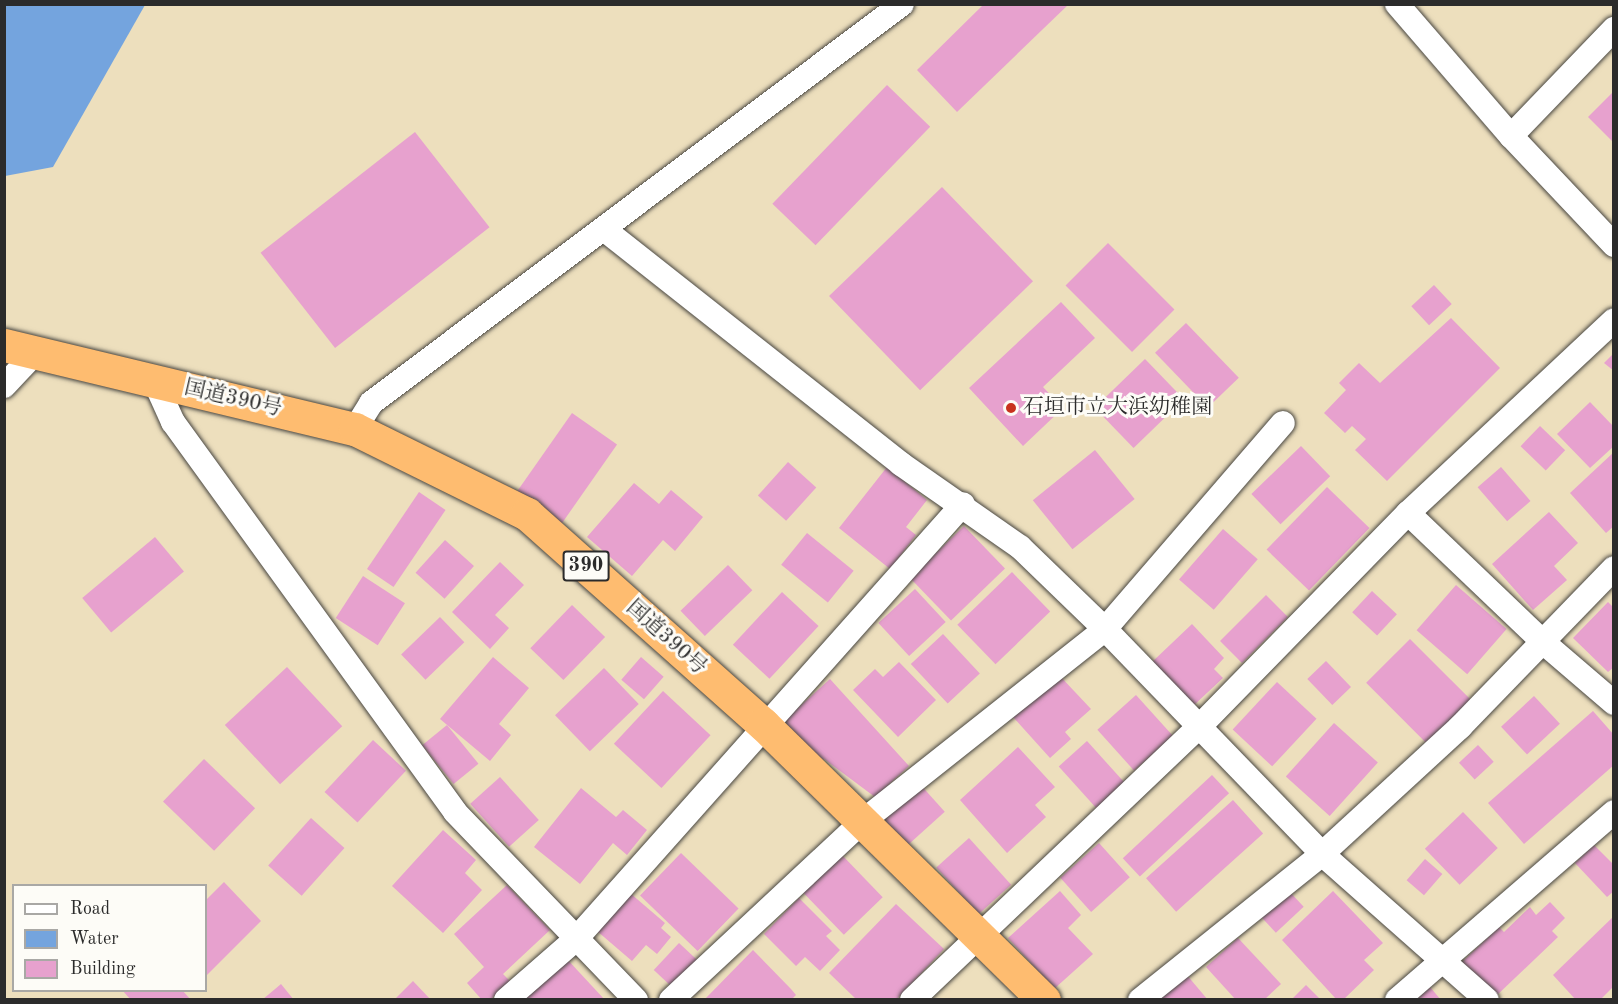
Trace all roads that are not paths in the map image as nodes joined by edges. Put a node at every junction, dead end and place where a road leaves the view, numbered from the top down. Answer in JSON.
{"nodes":[{"id":1,"x":902,"y":4,"type":"edge"},
{"id":2,"x":1397,"y":4,"type":"edge"},
{"id":3,"x":1614,"y":30,"type":"edge"},
{"id":4,"x":1511,"y":136,"type":"junction"},
{"id":5,"x":605,"y":230,"type":"junction"},
{"id":6,"x":1614,"y":245,"type":"edge"},
{"id":7,"x":1614,"y":320,"type":"edge"},
{"id":8,"x":4,"y":345,"type":"edge"},
{"id":9,"x":36,"y":352,"type":"junction"},
{"id":10,"x":154,"y":380,"type":"junction"},
{"id":11,"x":4,"y":386,"type":"edge"},
{"id":12,"x":1283,"y":423,"type":"dead end"},
{"id":13,"x":355,"y":429,"type":"junction"},
{"id":14,"x":963,"y":504,"type":"junction"},
{"id":15,"x":1408,"y":513,"type":"junction"},
{"id":16,"x":1614,"y":568,"type":"edge"},
{"id":17,"x":1105,"y":629,"type":"junction"},
{"id":18,"x":1544,"y":642,"type":"junction"},
{"id":19,"x":1614,"y":703,"type":"edge"},
{"id":20,"x":763,"y":723,"type":"junction"},
{"id":21,"x":1199,"y":726,"type":"junction"},
{"id":22,"x":1614,"y":812,"type":"edge"},
{"id":23,"x":863,"y":821,"type":"junction"},
{"id":24,"x":1322,"y":854,"type":"junction"},
{"id":25,"x":980,"y":936,"type":"junction"},
{"id":26,"x":576,"y":939,"type":"junction"},
{"id":27,"x":1443,"y":960,"type":"junction"},
{"id":28,"x":506,"y":999,"type":"edge"},
{"id":29,"x":636,"y":999,"type":"edge"},
{"id":30,"x":671,"y":999,"type":"edge"},
{"id":31,"x":912,"y":999,"type":"edge"},
{"id":32,"x":1044,"y":999,"type":"edge"},
{"id":33,"x":1140,"y":999,"type":"edge"},
{"id":34,"x":1397,"y":999,"type":"edge"},
{"id":35,"x":1487,"y":999,"type":"edge"}],
"edges":[{"from":1,"to":5,"type":"street"},
{"from":2,"to":4,"type":"street"},
{"from":3,"to":4,"type":"street"},
{"from":4,"to":6,"type":"street"},
{"from":5,"to":13,"type":"street"},
{"from":5,"to":14,"type":"street"},
{"from":7,"to":15,"type":"street"},
{"from":8,"to":9,"type":"highway","name":"国道390号","number":"390"},
{"from":9,"to":10,"type":"highway","name":"国道390号","number":"390"},
{"from":9,"to":11,"type":"street"},
{"from":10,"to":13,"type":"highway","name":"国道390号","number":"390"},
{"from":10,"to":26,"type":"street"},
{"from":12,"to":17,"type":"street"},
{"from":13,"to":20,"type":"highway","name":"国道390号","number":"390"},
{"from":14,"to":17,"type":"street"},
{"from":14,"to":20,"type":"street"},
{"from":15,"to":18,"type":"street"},
{"from":15,"to":21,"type":"street"},
{"from":16,"to":18,"type":"street"},
{"from":17,"to":21,"type":"street"},
{"from":17,"to":23,"type":"street"},
{"from":18,"to":19,"type":"street"},
{"from":18,"to":24,"type":"street"},
{"from":20,"to":23,"type":"highway","name":"国道390号","number":"390"},
{"from":20,"to":26,"type":"street"},
{"from":21,"to":24,"type":"street"},
{"from":21,"to":25,"type":"street"},
{"from":22,"to":27,"type":"street"},
{"from":23,"to":25,"type":"highway","name":"国道390号","number":"390"},
{"from":23,"to":30,"type":"street"},
{"from":24,"to":27,"type":"street"},
{"from":24,"to":33,"type":"street"},
{"from":25,"to":31,"type":"street"},
{"from":25,"to":32,"type":"highway","name":"国道390号","number":"390"},
{"from":26,"to":28,"type":"street"},
{"from":26,"to":29,"type":"street"},
{"from":27,"to":34,"type":"street"},
{"from":27,"to":35,"type":"street"}]}
